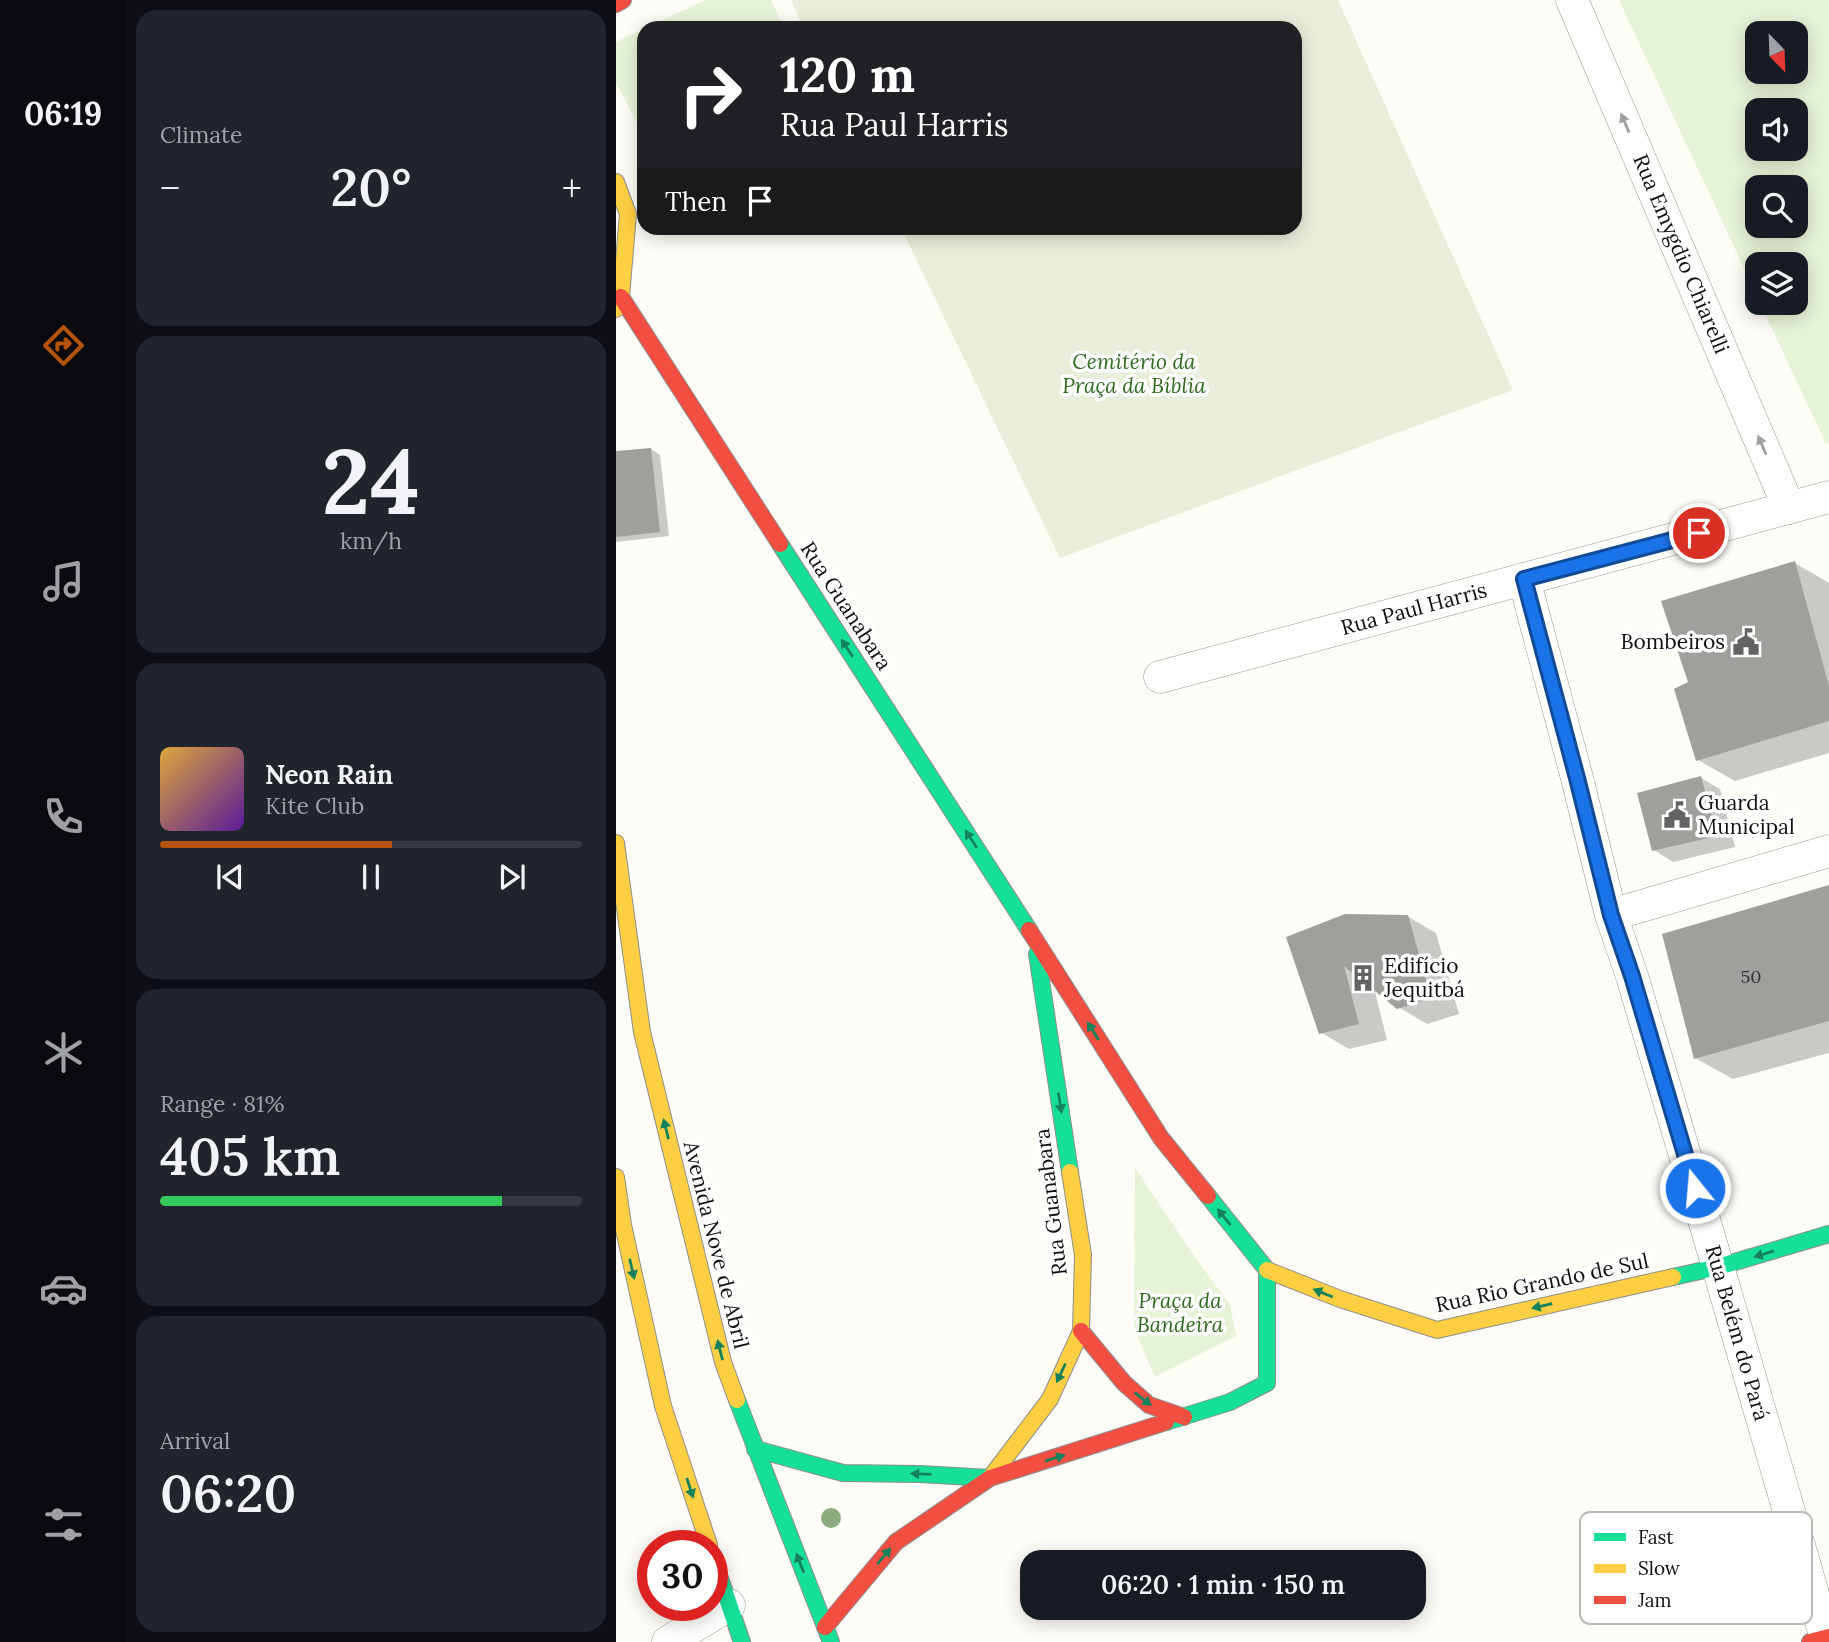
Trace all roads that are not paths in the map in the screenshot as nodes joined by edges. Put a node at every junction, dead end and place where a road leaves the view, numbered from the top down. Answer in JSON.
{"nodes":[{"id":1,"x":623,"y":0,"type":"edge"},
{"id":2,"x":1572,"y":0,"type":"edge"},
{"id":3,"x":616,"y":4,"type":"edge"},
{"id":4,"x":616,"y":182,"type":"edge"},
{"id":5,"x":619,"y":303,"type":"edge"},
{"id":6,"x":1829,"y":497,"type":"edge"},
{"id":7,"x":1789,"y":508,"type":"junction"},
{"id":8,"x":1524,"y":579,"type":"junction"},
{"id":9,"x":1160,"y":677,"type":"dead end"},
{"id":10,"x":616,"y":843,"type":"edge"},
{"id":11,"x":1829,"y":851,"type":"edge"},
{"id":12,"x":1611,"y":915,"type":"junction"},
{"id":13,"x":1035,"y":939,"type":"junction"},
{"id":14,"x":616,"y":1177,"type":"edge"},
{"id":15,"x":1829,"y":1234,"type":"edge"},
{"id":16,"x":1718,"y":1267,"type":"junction"},
{"id":17,"x":1266,"y":1270,"type":"junction"},
{"id":18,"x":1081,"y":1331,"type":"junction"},
{"id":19,"x":1184,"y":1417,"type":"junction"},
{"id":20,"x":755,"y":1449,"type":"junction"},
{"id":21,"x":989,"y":1478,"type":"junction"},
{"id":22,"x":1787,"y":1512,"type":"edge"},
{"id":23,"x":704,"y":1530,"type":"edge"},
{"id":24,"x":1812,"y":1601,"type":"edge"},
{"id":25,"x":728,"y":1602,"type":"edge"},
{"id":26,"x":729,"y":1605,"type":"junction"},
{"id":27,"x":828,"y":1634,"type":"edge"},
{"id":28,"x":1823,"y":1640,"type":"edge"},
{"id":29,"x":668,"y":1642,"type":"edge"},
{"id":30,"x":743,"y":1642,"type":"edge"}],
"edges":[{"from":1,"to":3,"type":"street"},
{"from":7,"to":2,"type":"street","name":"Rua Emygdio Chiarelli","one_way":true},
{"from":4,"to":5,"type":"street"},
{"from":13,"to":5,"type":"street","name":"Rua Guanabara","one_way":true},
{"from":6,"to":7,"type":"street","name":"Rua Paul Harris"},
{"from":7,"to":8,"type":"street","name":"Rua Paul Harris"},
{"from":8,"to":9,"type":"street","name":"Rua Paul Harris"},
{"from":8,"to":12,"type":"street","name":"Rua Belém do Pará"},
{"from":20,"to":10,"type":"street","name":"Avenida Nove de Abril","one_way":true},
{"from":11,"to":12,"type":"street"},
{"from":12,"to":16,"type":"street","name":"Rua Belém do Pará"},
{"from":17,"to":13,"type":"street","name":"Rua Guanabara","one_way":true},
{"from":13,"to":18,"type":"street","name":"Rua Guanabara","one_way":true},
{"from":14,"to":23,"type":"street","one_way":true},
{"from":15,"to":16,"type":"street","name":"Rua Rio Grando de Sul","one_way":true},
{"from":16,"to":17,"type":"street","name":"Rua Rio Grando de Sul","one_way":true},
{"from":16,"to":22,"type":"street","name":"Rua Belém do Pará"},
{"from":17,"to":19,"type":"street"},
{"from":18,"to":19,"type":"street","one_way":true},
{"from":18,"to":21,"type":"street","name":"Rua Guanabara","one_way":true},
{"from":21,"to":19,"type":"street","one_way":true},
{"from":21,"to":20,"type":"street","one_way":true},
{"from":27,"to":20,"type":"street","name":"Avenida Nove de Abril","one_way":true},
{"from":27,"to":21,"type":"street","one_way":true},
{"from":24,"to":28,"type":"street","name":"Rua Belém do Pará"},
{"from":25,"to":26,"type":"street"},
{"from":26,"to":29,"type":"street"},
{"from":26,"to":30,"type":"street"}]}
